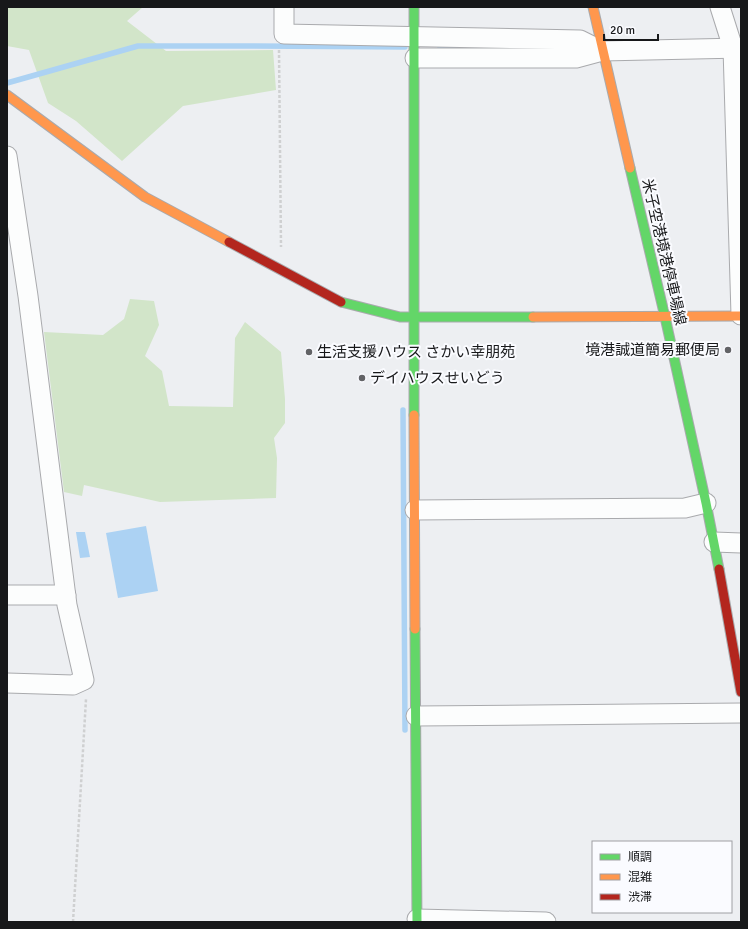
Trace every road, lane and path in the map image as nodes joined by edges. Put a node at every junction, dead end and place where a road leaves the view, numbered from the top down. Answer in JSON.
{"nodes":[{"id":1,"x":284,"y":7,"type":"edge"},
{"id":2,"x":414,"y":7,"type":"edge"},
{"id":3,"x":593,"y":7,"type":"edge"},
{"id":4,"x":720,"y":7,"type":"edge"},
{"id":5,"x":414,"y":38,"type":"junction"},
{"id":6,"x":737,"y":48,"type":"edge"},
{"id":7,"x":602,"y":51,"type":"junction"},
{"id":8,"x":279,"y":52,"type":"dead end"},
{"id":9,"x":415,"y":58,"type":"junction"},
{"id":10,"x":7,"y":95,"type":"edge"},
{"id":11,"x":738,"y":138,"type":"edge"},
{"id":12,"x":7,"y":156,"type":"edge"},
{"id":13,"x":740,"y":227,"type":"edge"},
{"id":14,"x":281,"y":270,"type":"junction"},
{"id":15,"x":741,"y":316,"type":"edge"},
{"id":16,"x":665,"y":317,"type":"junction"},
{"id":17,"x":412,"y":318,"type":"junction"},
{"id":18,"x":706,"y":503,"type":"junction"},
{"id":19,"x":415,"y":510,"type":"junction"},
{"id":20,"x":714,"y":542,"type":"junction"},
{"id":21,"x":741,"y":543,"type":"edge"},
{"id":22,"x":7,"y":595,"type":"edge"},
{"id":23,"x":66,"y":595,"type":"junction"},
{"id":24,"x":84,"y":680,"type":"junction"},
{"id":25,"x":7,"y":682,"type":"edge"},
{"id":26,"x":741,"y":692,"type":"edge"},
{"id":27,"x":741,"y":713,"type":"edge"},
{"id":28,"x":416,"y":716,"type":"junction"},
{"id":29,"x":418,"y":920,"type":"edge"},
{"id":30,"x":73,"y":922,"type":"edge"},
{"id":31,"x":546,"y":922,"type":"edge"}],
"edges":[{"from":1,"to":5,"type":"street"},
{"from":2,"to":5,"type":"street"},
{"from":3,"to":7,"type":"street","name":"米子空港境港停車場線"},
{"from":4,"to":6,"type":"street"},
{"from":5,"to":7,"type":"street"},
{"from":5,"to":9,"type":"street"},
{"from":6,"to":7,"type":"street"},
{"from":6,"to":11,"type":"street"},
{"from":7,"to":9,"type":"street"},
{"from":7,"to":16,"type":"street","name":"米子空港境港停車場線"},
{"from":8,"to":14,"type":"path"},
{"from":9,"to":17,"type":"street"},
{"from":10,"to":14,"type":"street"},
{"from":11,"to":13,"type":"street"},
{"from":12,"to":23,"type":"street"},
{"from":13,"to":15,"type":"street"},
{"from":14,"to":17,"type":"street"},
{"from":15,"to":16,"type":"street"},
{"from":16,"to":17,"type":"street"},
{"from":16,"to":18,"type":"street","name":"米子空港境港停車場線"},
{"from":17,"to":19,"type":"street"},
{"from":18,"to":19,"type":"street"},
{"from":18,"to":20,"type":"street","name":"米子空港境港停車場線"},
{"from":19,"to":28,"type":"street"},
{"from":20,"to":21,"type":"street"},
{"from":20,"to":26,"type":"street","name":"米子空港境港停車場線"},
{"from":22,"to":23,"type":"street"},
{"from":23,"to":24,"type":"street"},
{"from":24,"to":25,"type":"street"},
{"from":24,"to":30,"type":"path"},
{"from":27,"to":28,"type":"street"},
{"from":28,"to":29,"type":"street"},
{"from":29,"to":31,"type":"street"}]}
